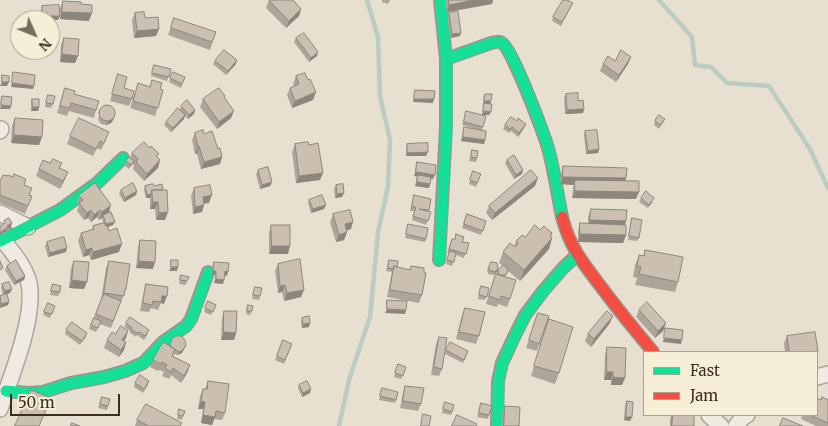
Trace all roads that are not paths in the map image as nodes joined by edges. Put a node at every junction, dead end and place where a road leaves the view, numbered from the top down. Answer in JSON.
{"nodes":[{"id":1,"x":440,"y":0,"type":"edge"},
{"id":2,"x":446,"y":59,"type":"junction"},
{"id":3,"x":123,"y":158,"type":"dead end"},
{"id":4,"x":0,"y":213,"type":"edge"},
{"id":5,"x":28,"y":227,"type":"junction"},
{"id":6,"x":1,"y":241,"type":"edge"},
{"id":7,"x":577,"y":255,"type":"junction"},
{"id":8,"x":439,"y":260,"type":"dead end"},
{"id":9,"x":208,"y":272,"type":"dead end"},
{"id":10,"x":652,"y":351,"type":"edge"},
{"id":11,"x":6,"y":391,"type":"junction"},
{"id":12,"x":0,"y":410,"type":"edge"},
{"id":13,"x":710,"y":416,"type":"edge"},
{"id":14,"x":745,"y":416,"type":"edge"},
{"id":15,"x":497,"y":426,"type":"edge"},
{"id":16,"x":721,"y":426,"type":"edge"},
{"id":17,"x":736,"y":426,"type":"edge"}],
"edges":[{"from":1,"to":2,"type":"street"},
{"from":2,"to":7,"type":"street"},
{"from":2,"to":8,"type":"street"},
{"from":3,"to":5,"type":"street"},
{"from":4,"to":5,"type":"street"},
{"from":5,"to":6,"type":"street"},
{"from":6,"to":11,"type":"street"},
{"from":7,"to":10,"type":"street"},
{"from":7,"to":15,"type":"street"},
{"from":9,"to":11,"type":"street"},
{"from":11,"to":12,"type":"street"},
{"from":13,"to":16,"type":"street"},
{"from":14,"to":17,"type":"street"}]}
